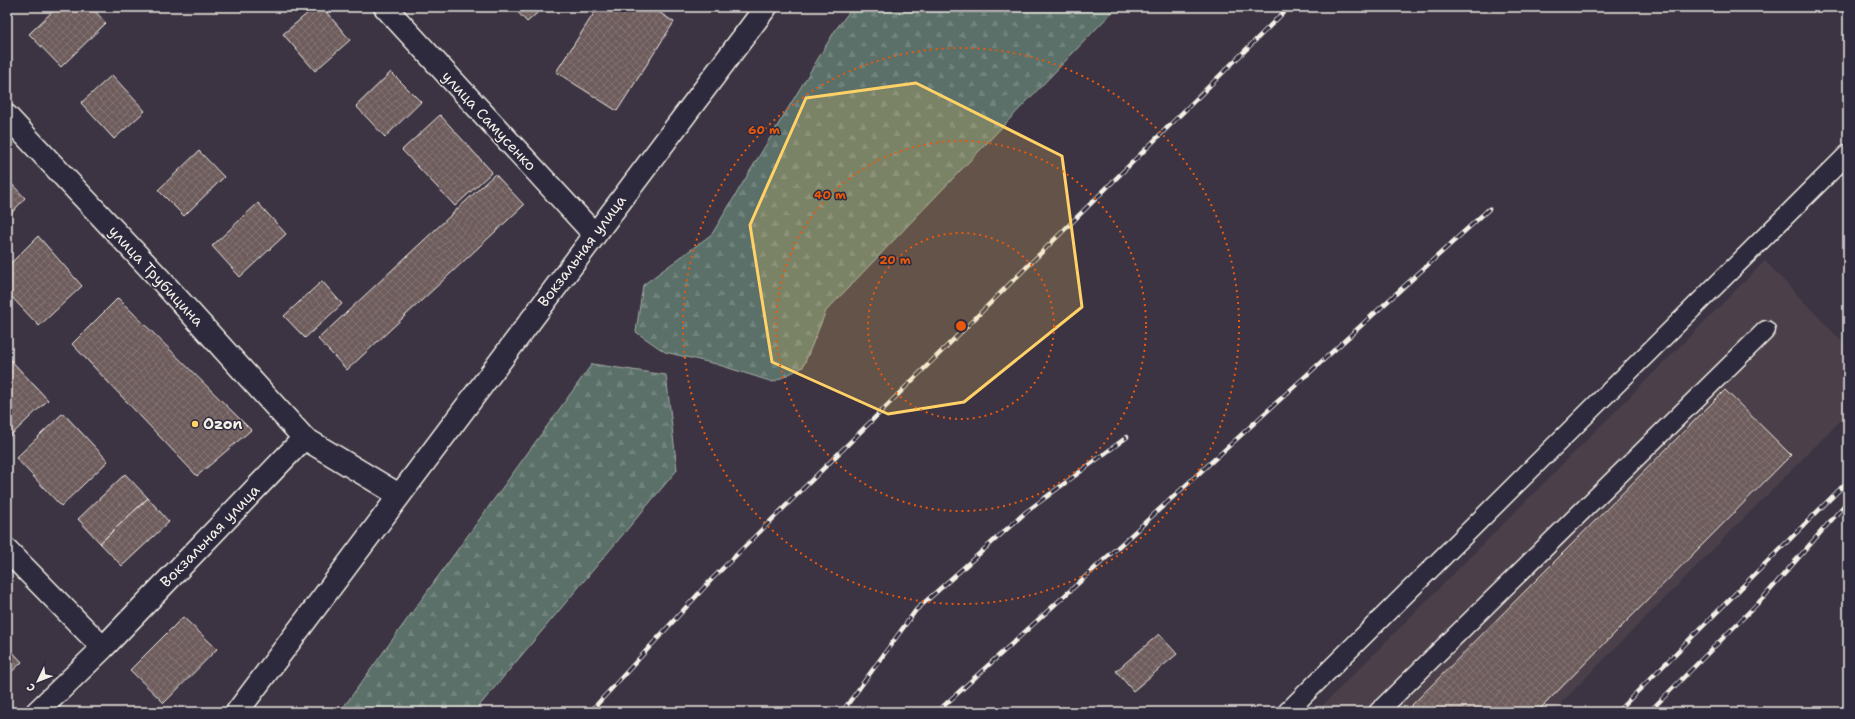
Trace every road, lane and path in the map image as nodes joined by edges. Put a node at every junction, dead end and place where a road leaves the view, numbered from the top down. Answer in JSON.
{"nodes":[{"id":1,"x":385,"y":7,"type":"edge"},
{"id":2,"x":766,"y":7,"type":"edge"},
{"id":3,"x":7,"y":116,"type":"edge"},
{"id":4,"x":1848,"y":154,"type":"edge"},
{"id":5,"x":594,"y":234,"type":"junction"},
{"id":6,"x":1766,"y":330,"type":"dead end"},
{"id":7,"x":304,"y":438,"type":"junction"},
{"id":8,"x":399,"y":495,"type":"junction"},
{"id":9,"x":7,"y":550,"type":"edge"},
{"id":10,"x":103,"y":648,"type":"junction"},
{"id":11,"x":37,"y":712,"type":"edge"},
{"id":12,"x":236,"y":712,"type":"edge"},
{"id":13,"x":1287,"y":712,"type":"edge"},
{"id":14,"x":1378,"y":712,"type":"edge"}],
"edges":[{"from":1,"to":5,"type":"street","name":"улица Самусенко"},
{"from":2,"to":5,"type":"street","name":"Вокзальная улица"},
{"from":3,"to":7,"type":"street","name":"улица Трубицина"},
{"from":4,"to":13,"type":"lane"},
{"from":5,"to":8,"type":"street","name":"Вокзальная улица"},
{"from":6,"to":14,"type":"lane"},
{"from":7,"to":8,"type":"street"},
{"from":7,"to":10,"type":"street","name":"Вокзальная улица"},
{"from":8,"to":12,"type":"street","name":"Вокзальная улица"},
{"from":9,"to":10,"type":"street"},
{"from":10,"to":11,"type":"street","name":"Вокзальная улица"}]}
